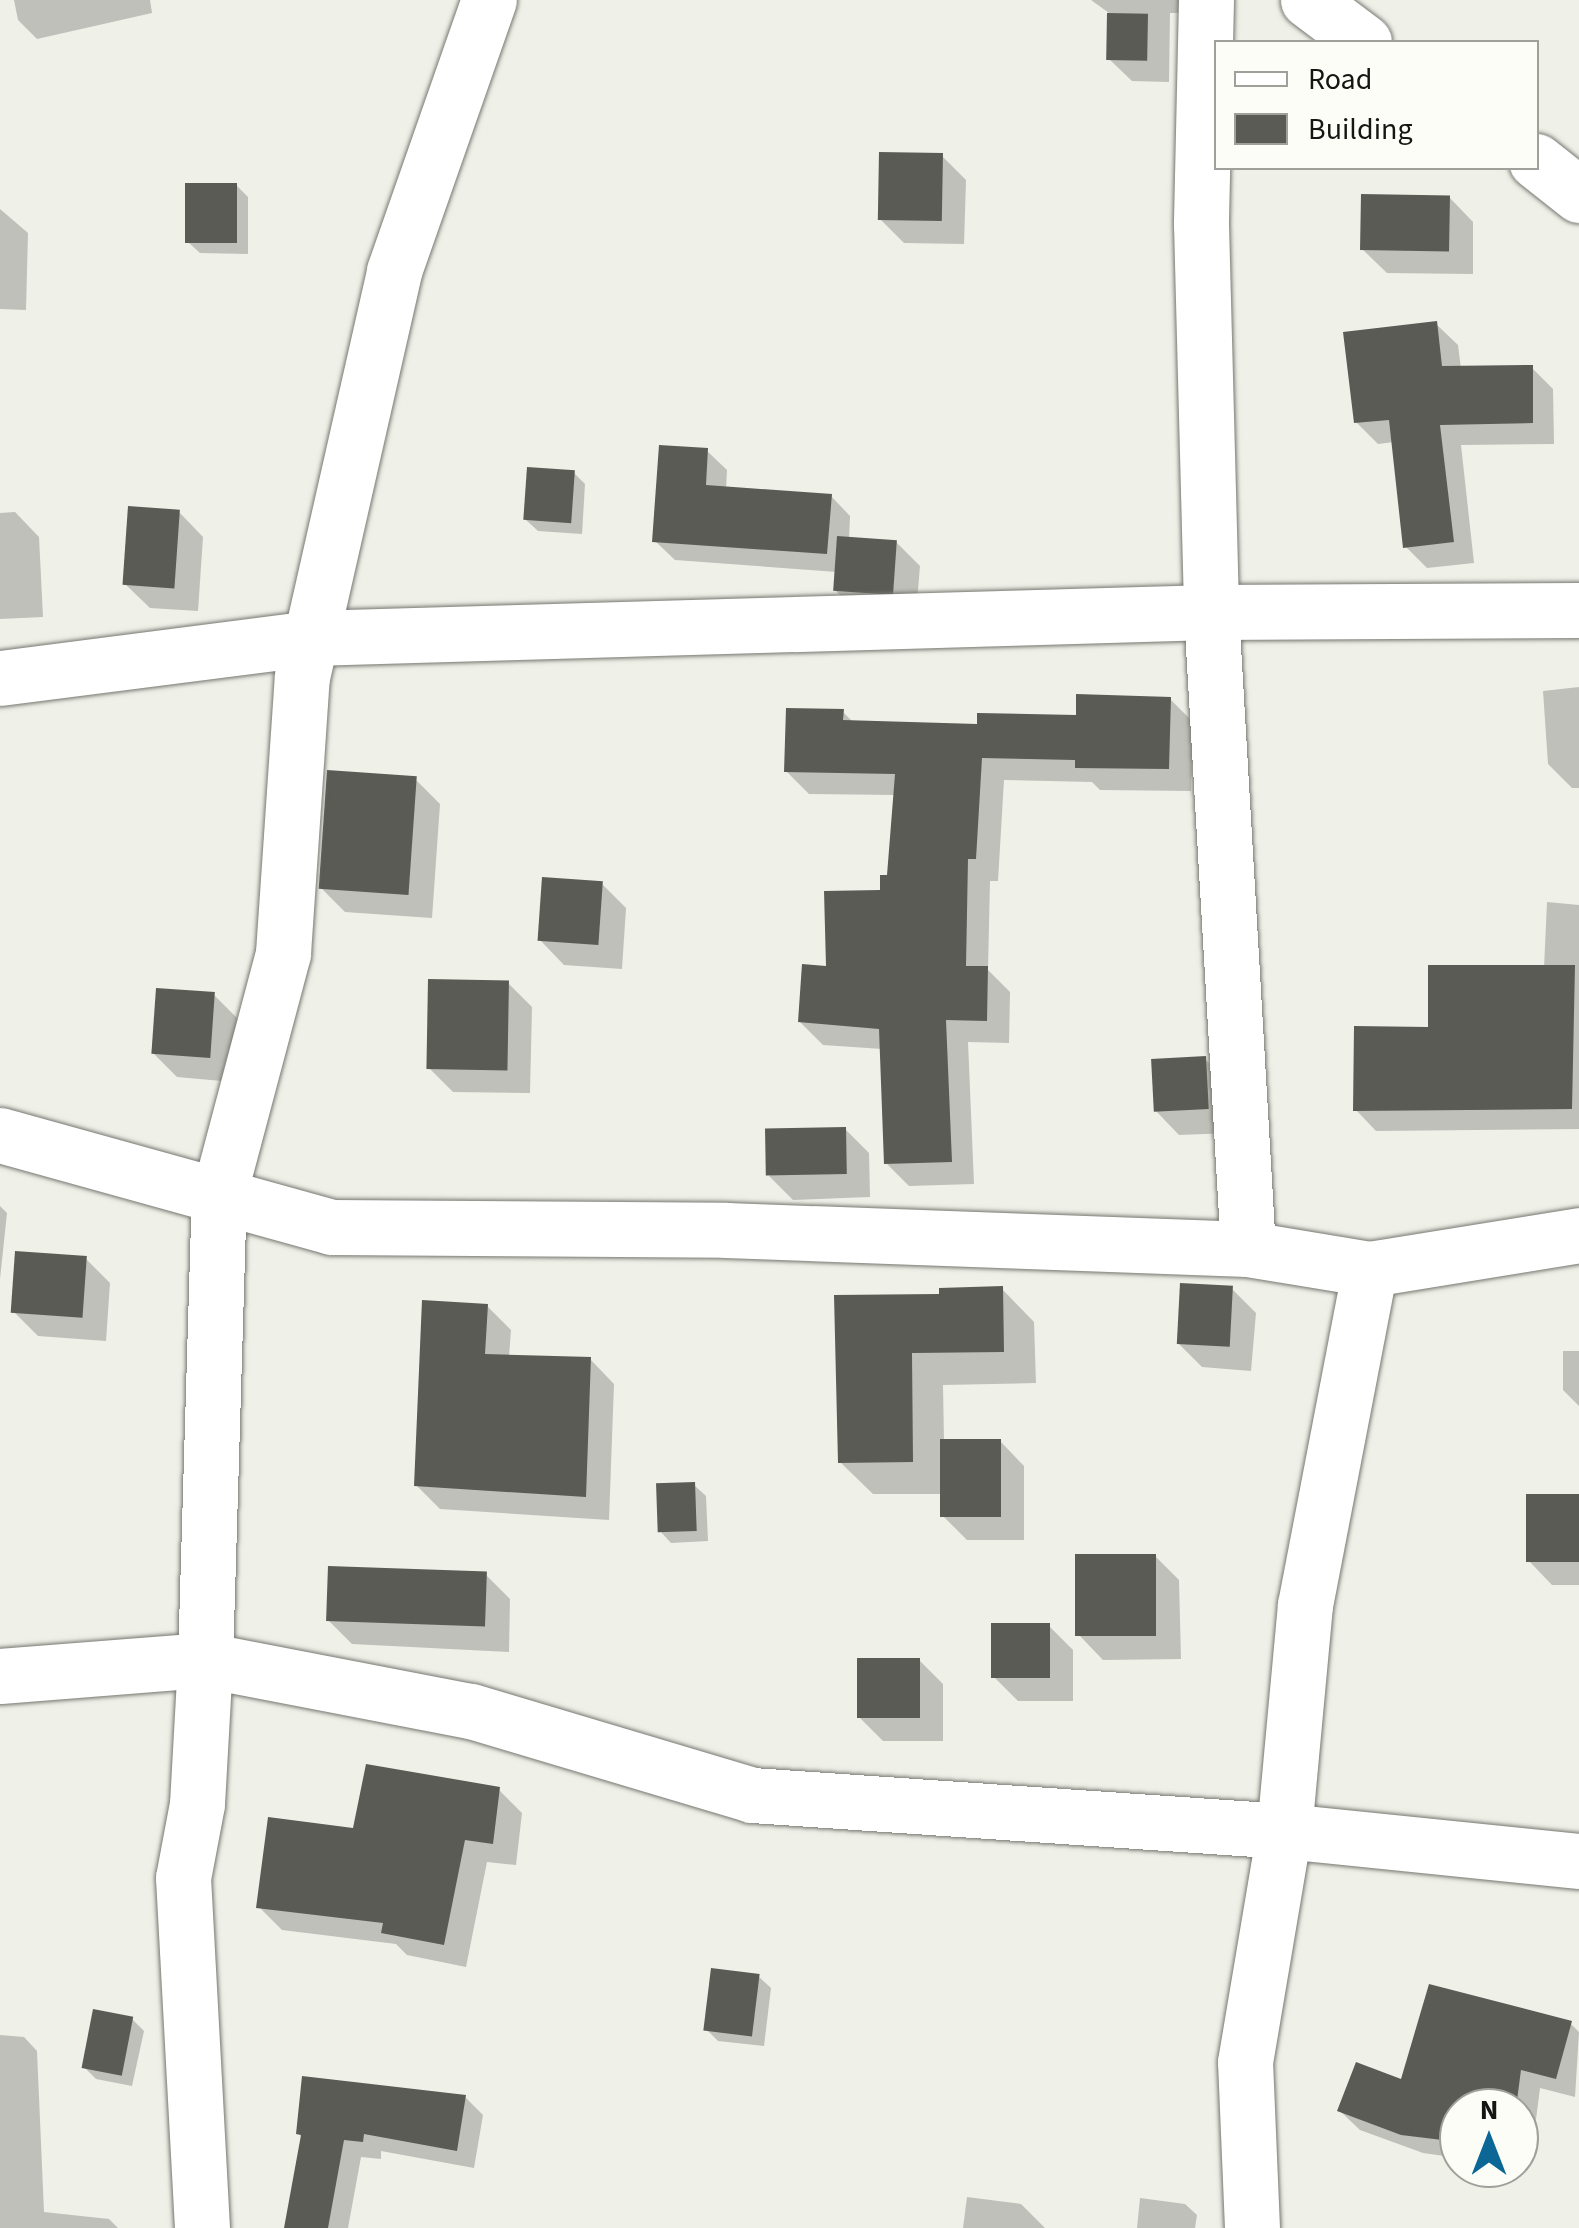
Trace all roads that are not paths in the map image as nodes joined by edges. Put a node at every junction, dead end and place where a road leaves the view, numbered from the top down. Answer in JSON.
{"nodes":[{"id":1,"x":489,"y":0,"type":"edge"},
{"id":2,"x":1206,"y":0,"type":"edge"},
{"id":3,"x":1308,"y":0,"type":"edge"},
{"id":4,"x":1361,"y":40,"type":"edge"},
{"id":5,"x":1539,"y":163,"type":"edge"},
{"id":6,"x":1579,"y":195,"type":"edge"},
{"id":7,"x":1579,"y":610,"type":"edge"},
{"id":8,"x":1211,"y":612,"type":"junction"},
{"id":9,"x":311,"y":638,"type":"junction"},
{"id":10,"x":0,"y":678,"type":"edge"},
{"id":11,"x":0,"y":1135,"type":"edge"},
{"id":12,"x":219,"y":1194,"type":"junction"},
{"id":13,"x":1579,"y":1235,"type":"edge"},
{"id":14,"x":1248,"y":1249,"type":"junction"},
{"id":15,"x":1370,"y":1268,"type":"junction"},
{"id":16,"x":205,"y":1660,"type":"junction"},
{"id":17,"x":0,"y":1676,"type":"edge"},
{"id":18,"x":1284,"y":1832,"type":"junction"},
{"id":19,"x":1579,"y":1861,"type":"edge"},
{"id":20,"x":204,"y":2228,"type":"edge"},
{"id":21,"x":1252,"y":2228,"type":"edge"}],
"edges":[{"from":1,"to":9,"type":"street"},
{"from":2,"to":8,"type":"street"},
{"from":3,"to":4,"type":"street"},
{"from":5,"to":6,"type":"street"},
{"from":7,"to":8,"type":"street"},
{"from":8,"to":9,"type":"street"},
{"from":8,"to":14,"type":"street"},
{"from":9,"to":10,"type":"street"},
{"from":9,"to":12,"type":"street"},
{"from":11,"to":12,"type":"street"},
{"from":12,"to":14,"type":"street"},
{"from":12,"to":16,"type":"street"},
{"from":13,"to":15,"type":"street"},
{"from":14,"to":15,"type":"street"},
{"from":15,"to":18,"type":"street"},
{"from":16,"to":17,"type":"street"},
{"from":16,"to":18,"type":"street"},
{"from":16,"to":20,"type":"street"},
{"from":18,"to":19,"type":"street"},
{"from":18,"to":21,"type":"street"}]}
